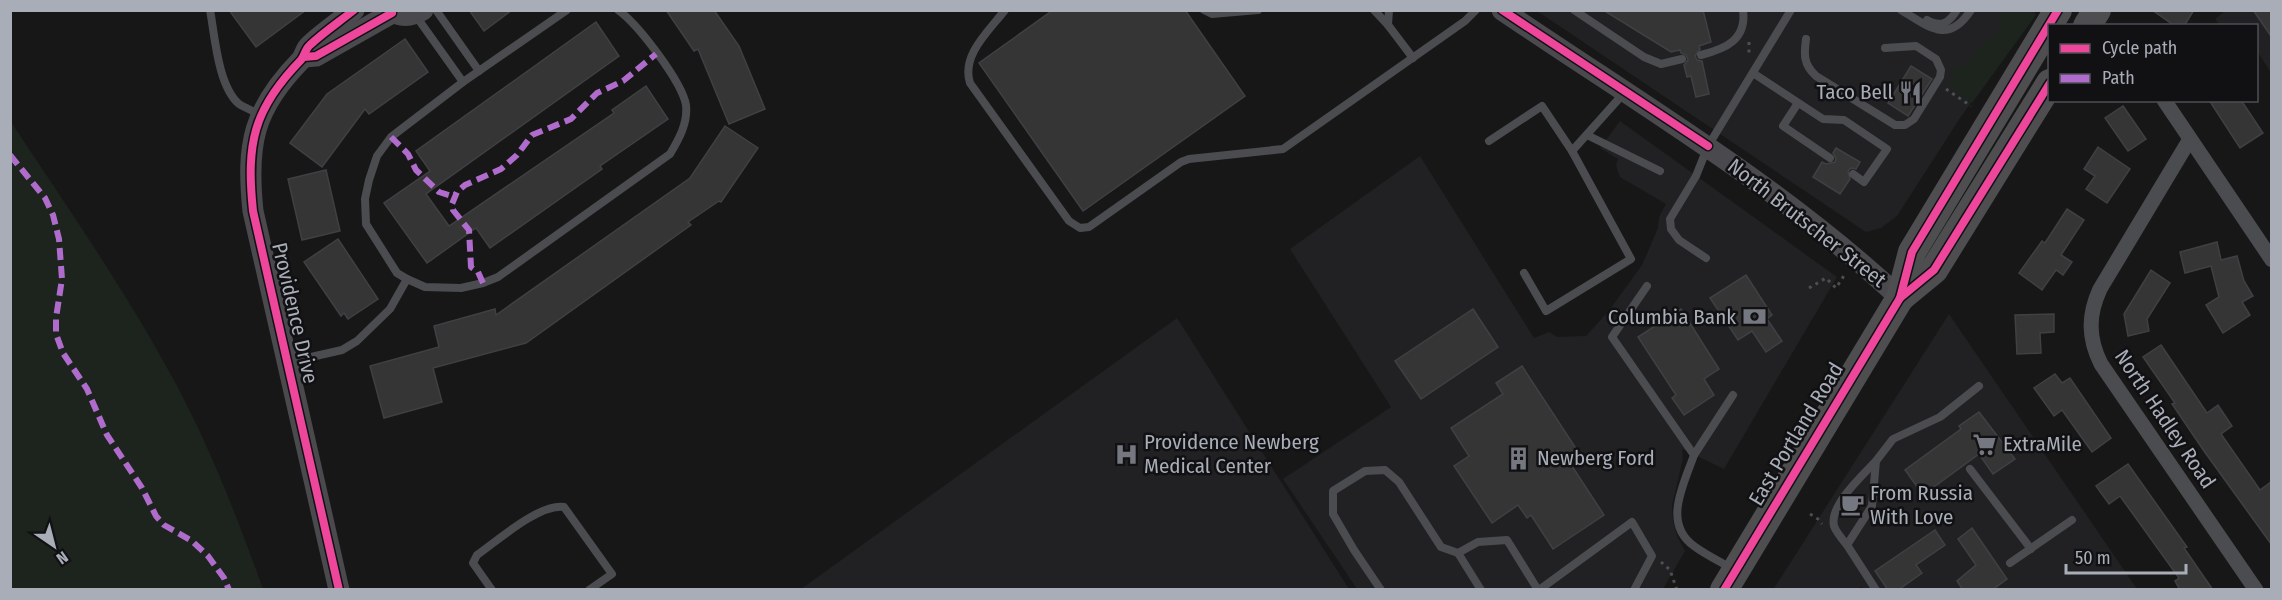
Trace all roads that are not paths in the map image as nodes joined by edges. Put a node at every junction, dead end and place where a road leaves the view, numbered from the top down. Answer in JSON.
{"nodes":[{"id":1,"x":210,"y":10,"type":"edge"},
{"id":2,"x":354,"y":10,"type":"edge"},
{"id":3,"x":436,"y":10,"type":"edge"},
{"id":4,"x":567,"y":10,"type":"edge"},
{"id":5,"x":618,"y":10,"type":"edge"},
{"id":6,"x":1005,"y":10,"type":"edge"},
{"id":7,"x":1203,"y":10,"type":"edge"},
{"id":8,"x":1258,"y":10,"type":"edge"},
{"id":9,"x":1374,"y":10,"type":"edge"},
{"id":10,"x":1389,"y":10,"type":"edge"},
{"id":11,"x":1476,"y":10,"type":"edge"},
{"id":12,"x":1502,"y":10,"type":"edge"},
{"id":13,"x":1574,"y":10,"type":"edge"},
{"id":14,"x":1743,"y":10,"type":"edge"},
{"id":15,"x":1791,"y":10,"type":"edge"},
{"id":16,"x":1901,"y":10,"type":"edge"},
{"id":17,"x":1910,"y":10,"type":"edge"},
{"id":18,"x":1957,"y":10,"type":"edge"},
{"id":19,"x":1971,"y":10,"type":"edge"},
{"id":20,"x":2058,"y":10,"type":"edge"},
{"id":21,"x":2097,"y":10,"type":"edge"},
{"id":22,"x":390,"y":12,"type":"edge"},
{"id":23,"x":419,"y":13,"type":"edge"},
{"id":24,"x":2050,"y":24,"type":"edge"},
{"id":25,"x":2088,"y":24,"type":"edge"},
{"id":26,"x":1388,"y":25,"type":"junction"},
{"id":27,"x":2048,"y":27,"type":"edge"},
{"id":28,"x":1806,"y":39,"type":"dead end"},
{"id":29,"x":1885,"y":48,"type":"dead end"},
{"id":30,"x":1701,"y":55,"type":"dead end"},
{"id":31,"x":304,"y":57,"type":"junction"},
{"id":32,"x":1413,"y":58,"type":"junction"},
{"id":33,"x":1682,"y":59,"type":"dead end"},
{"id":34,"x":479,"y":71,"type":"junction"},
{"id":35,"x":1753,"y":73,"type":"junction"},
{"id":36,"x":463,"y":82,"type":"junction"},
{"id":37,"x":2048,"y":85,"type":"edge"},
{"id":38,"x":1625,"y":92,"type":"junction"},
{"id":39,"x":2165,"y":102,"type":"edge"},
{"id":40,"x":1798,"y":103,"type":"junction"},
{"id":41,"x":260,"y":115,"type":"junction"},
{"id":42,"x":1587,"y":135,"type":"junction"},
{"id":43,"x":2190,"y":139,"type":"junction"},
{"id":44,"x":1489,"y":141,"type":"dead end"},
{"id":45,"x":1708,"y":146,"type":"junction"},
{"id":46,"x":1572,"y":151,"type":"junction"},
{"id":47,"x":1830,"y":158,"type":"dead end"},
{"id":48,"x":1660,"y":171,"type":"dead end"},
{"id":49,"x":1853,"y":174,"type":"dead end"},
{"id":50,"x":1706,"y":258,"type":"dead end"},
{"id":51,"x":2271,"y":260,"type":"edge"},
{"id":52,"x":1524,"y":273,"type":"dead end"},
{"id":53,"x":407,"y":279,"type":"junction"},
{"id":54,"x":1647,"y":286,"type":"dead end"},
{"id":55,"x":1900,"y":297,"type":"junction"},
{"id":56,"x":288,"y":362,"type":"junction"},
{"id":57,"x":1979,"y":386,"type":"dead end"},
{"id":58,"x":1733,"y":395,"type":"dead end"},
{"id":59,"x":1694,"y":455,"type":"junction"},
{"id":60,"x":1876,"y":461,"type":"junction"},
{"id":61,"x":1970,"y":469,"type":"dead end"},
{"id":62,"x":2072,"y":520,"type":"dead end"},
{"id":63,"x":1847,"y":545,"type":"junction"},
{"id":64,"x":2031,"y":549,"type":"junction"},
{"id":65,"x":1458,"y":553,"type":"junction"},
{"id":66,"x":2010,"y":563,"type":"dead end"},
{"id":67,"x":1729,"y":580,"type":"edge"},
{"id":68,"x":339,"y":590,"type":"edge"},
{"id":69,"x":492,"y":590,"type":"edge"},
{"id":70,"x":589,"y":590,"type":"edge"},
{"id":71,"x":1381,"y":590,"type":"edge"},
{"id":72,"x":1481,"y":590,"type":"edge"},
{"id":73,"x":1538,"y":590,"type":"edge"},
{"id":74,"x":1634,"y":590,"type":"edge"},
{"id":75,"x":1876,"y":590,"type":"edge"},
{"id":76,"x":2256,"y":590,"type":"edge"}],
"edges":[{"from":1,"to":41,"type":"lane"},
{"from":2,"to":31,"type":"street","name":"Providence Drive"},
{"from":3,"to":34,"type":"lane"},
{"from":4,"to":34,"type":"lane"},
{"from":5,"to":53,"type":"lane"},
{"from":6,"to":32,"type":"lane"},
{"from":7,"to":8,"type":"lane"},
{"from":9,"to":26,"type":"lane"},
{"from":10,"to":26,"type":"lane"},
{"from":11,"to":32,"type":"lane"},
{"from":12,"to":38,"type":"street","name":"North Brutscher Street"},
{"from":13,"to":33,"type":"lane"},
{"from":14,"to":30,"type":"lane"},
{"from":15,"to":35,"type":"lane"},
{"from":16,"to":19,"type":"lane"},
{"from":17,"to":18,"type":"lane"},
{"from":20,"to":24,"type":"highway","name":"East Portland Road"},
{"from":21,"to":25,"type":"highway"},
{"from":22,"to":23,"type":"street"},
{"from":22,"to":31,"type":"street","name":"Providence Drive"},
{"from":23,"to":36,"type":"lane"},
{"from":26,"to":32,"type":"lane"},
{"from":27,"to":55,"type":"highway","name":"East Portland Road"},
{"from":28,"to":29,"type":"lane"},
{"from":31,"to":41,"type":"street","name":"Providence Drive"},
{"from":34,"to":36,"type":"lane"},
{"from":35,"to":40,"type":"lane"},
{"from":35,"to":45,"type":"lane"},
{"from":36,"to":53,"type":"lane"},
{"from":37,"to":55,"type":"highway","name":"East Portland Road"},
{"from":38,"to":42,"type":"lane"},
{"from":38,"to":45,"type":"street","name":"North Brutscher Street"},
{"from":39,"to":43,"type":"street"},
{"from":40,"to":47,"type":"lane"},
{"from":40,"to":49,"type":"lane"},
{"from":41,"to":56,"type":"street","name":"Providence Drive"},
{"from":42,"to":46,"type":"lane"},
{"from":42,"to":48,"type":"lane"},
{"from":43,"to":51,"type":"street"},
{"from":43,"to":76,"type":"street","name":"North Hadley Road"},
{"from":44,"to":46,"type":"lane"},
{"from":45,"to":50,"type":"lane"},
{"from":45,"to":55,"type":"street","name":"North Brutscher Street"},
{"from":46,"to":52,"type":"lane"},
{"from":53,"to":56,"type":"lane"},
{"from":54,"to":59,"type":"lane"},
{"from":55,"to":67,"type":"highway","name":"East Portland Road"},
{"from":56,"to":68,"type":"street","name":"Providence Drive"},
{"from":57,"to":60,"type":"lane"},
{"from":58,"to":59,"type":"lane"},
{"from":59,"to":67,"type":"lane"},
{"from":60,"to":63,"type":"lane"},
{"from":60,"to":63,"type":"lane"},
{"from":61,"to":64,"type":"lane"},
{"from":62,"to":64,"type":"lane"},
{"from":63,"to":75,"type":"lane"},
{"from":64,"to":66,"type":"lane"},
{"from":65,"to":71,"type":"lane"},
{"from":65,"to":72,"type":"lane"},
{"from":65,"to":73,"type":"lane"},
{"from":69,"to":70,"type":"lane"},
{"from":73,"to":74,"type":"lane"}]}
